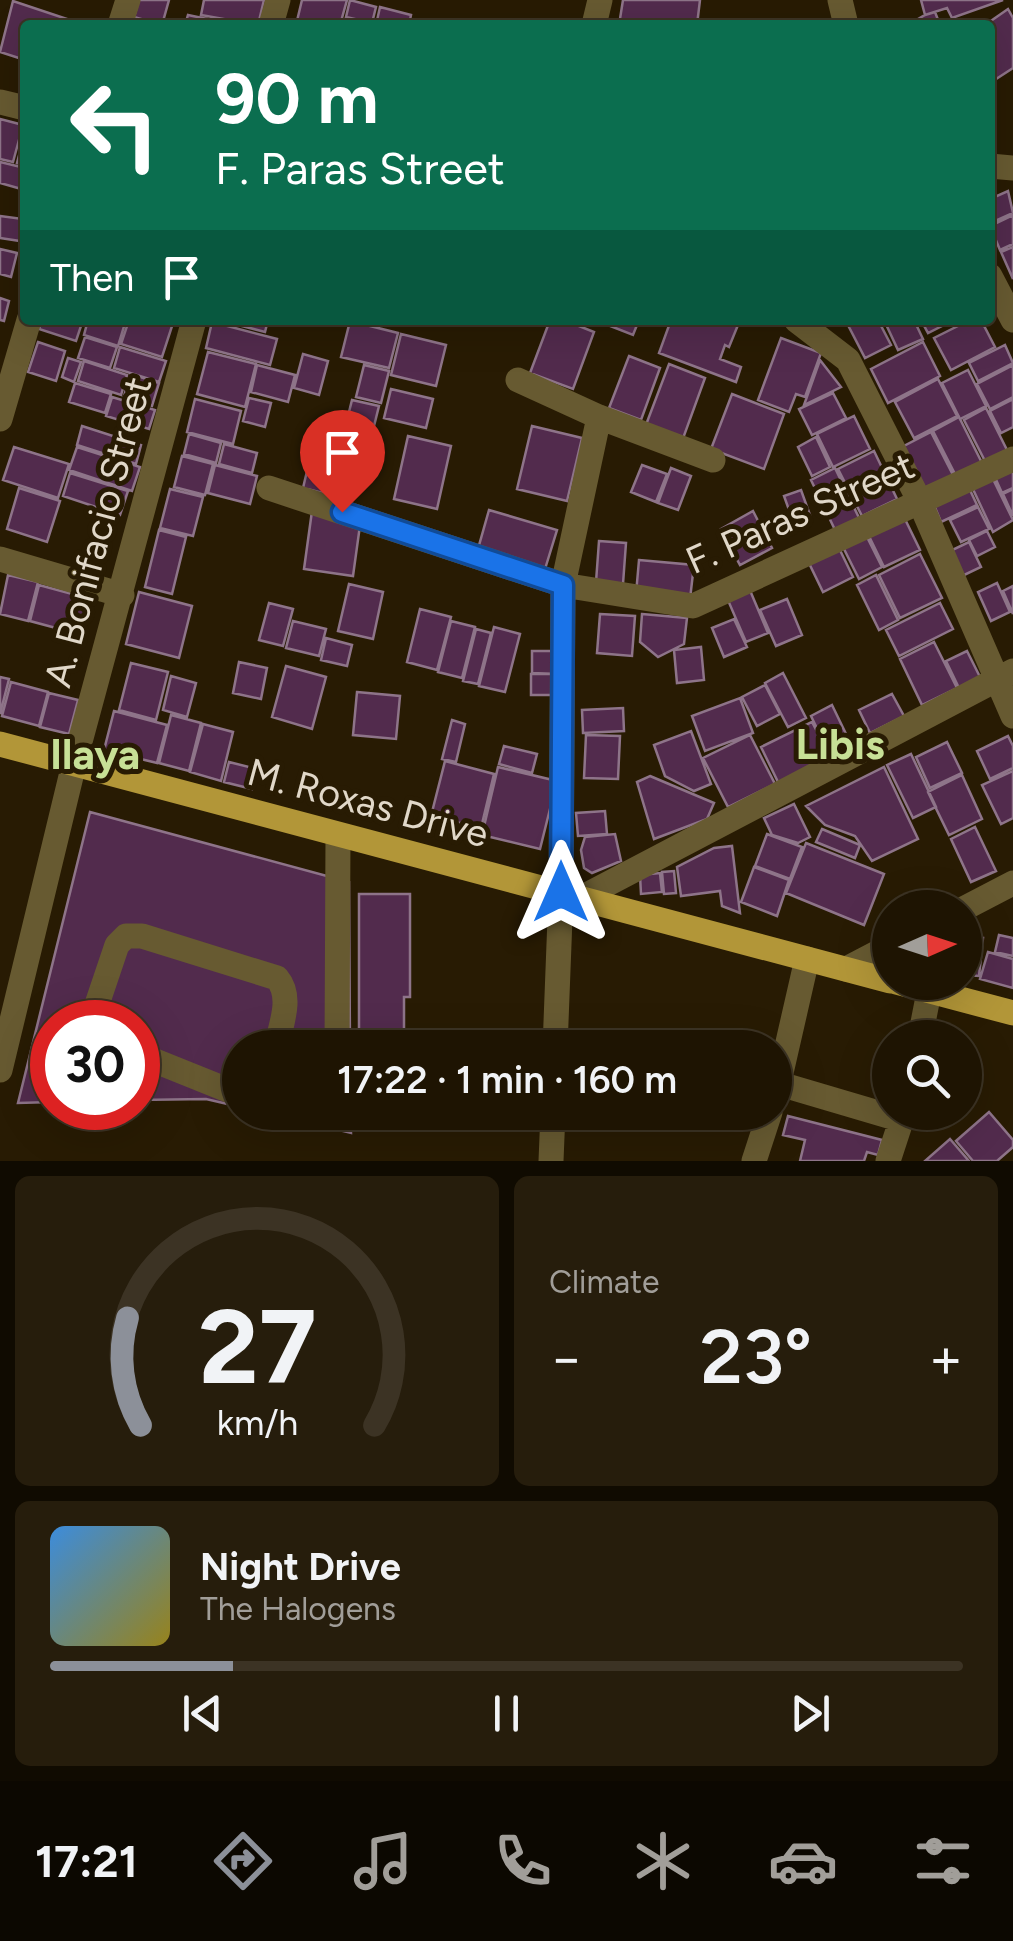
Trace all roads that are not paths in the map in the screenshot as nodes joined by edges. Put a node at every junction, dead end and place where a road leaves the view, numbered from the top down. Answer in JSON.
{"nodes":[{"id":1,"x":995,"y":286,"type":"edge"},
{"id":2,"x":1013,"y":320,"type":"edge"},
{"id":3,"x":28,"y":325,"type":"edge"},
{"id":4,"x":193,"y":325,"type":"edge"},
{"id":5,"x":805,"y":325,"type":"edge"},
{"id":6,"x":518,"y":380,"type":"dead end"},
{"id":7,"x":600,"y":417,"type":"junction"},
{"id":8,"x":0,"y":419,"type":"edge"},
{"id":9,"x":1013,"y":459,"type":"edge"},
{"id":10,"x":712,"y":460,"type":"dead end"},
{"id":11,"x":268,"y":488,"type":"dead end"},
{"id":12,"x":919,"y":500,"type":"junction"},
{"id":13,"x":0,"y":559,"type":"edge"},
{"id":14,"x":563,"y":585,"type":"junction"},
{"id":15,"x":122,"y":595,"type":"junction"},
{"id":16,"x":1005,"y":674,"type":"edge"},
{"id":17,"x":1013,"y":716,"type":"edge"},
{"id":18,"x":0,"y":744,"type":"edge"},
{"id":19,"x":74,"y":764,"type":"junction"},
{"id":20,"x":338,"y":834,"type":"junction"},
{"id":21,"x":1013,"y":883,"type":"edge"},
{"id":22,"x":570,"y":895,"type":"junction"},
{"id":23,"x":982,"y":899,"type":"edge"},
{"id":24,"x":872,"y":955,"type":"edge"},
{"id":25,"x":808,"y":959,"type":"junction"},
{"id":26,"x":846,"y":969,"type":"junction"},
{"id":27,"x":872,"y":976,"type":"edge"},
{"id":28,"x":98,"y":1000,"type":"edge"},
{"id":29,"x":961,"y":1000,"type":"edge"},
{"id":30,"x":1013,"y":1013,"type":"edge"},
{"id":31,"x":280,"y":1030,"type":"edge"},
{"id":32,"x":337,"y":1030,"type":"edge"},
{"id":33,"x":557,"y":1030,"type":"edge"},
{"id":34,"x":792,"y":1030,"type":"edge"},
{"id":35,"x":160,"y":1063,"type":"edge"},
{"id":36,"x":0,"y":1070,"type":"edge"},
{"id":37,"x":222,"y":1088,"type":"edge"},
{"id":38,"x":792,"y":1095,"type":"edge"},
{"id":39,"x":872,"y":1110,"type":"edge"},
{"id":40,"x":552,"y":1130,"type":"edge"},
{"id":41,"x":764,"y":1130,"type":"edge"},
{"id":42,"x":898,"y":1130,"type":"edge"},
{"id":43,"x":551,"y":1161,"type":"edge"},
{"id":44,"x":754,"y":1161,"type":"edge"},
{"id":45,"x":888,"y":1161,"type":"edge"}],
"edges":[{"from":1,"to":2,"type":"street"},
{"from":3,"to":8,"type":"street"},
{"from":4,"to":15,"type":"street","name":"A. Bonifacio Street"},
{"from":5,"to":12,"type":"street"},
{"from":6,"to":7,"type":"street"},
{"from":7,"to":10,"type":"street"},
{"from":7,"to":14,"type":"street"},
{"from":9,"to":12,"type":"street","name":"F. Paras Street"},
{"from":11,"to":14,"type":"street","name":"F. Paras Street"},
{"from":12,"to":14,"type":"street","name":"F. Paras Street"},
{"from":12,"to":16,"type":"street"},
{"from":13,"to":15,"type":"street"},
{"from":14,"to":22,"type":"street"},
{"from":15,"to":19,"type":"street","name":"A. Bonifacio Street"},
{"from":16,"to":17,"type":"street"},
{"from":16,"to":22,"type":"street"},
{"from":18,"to":19,"type":"main road","name":"M. Roxas Drive"},
{"from":19,"to":20,"type":"main road","name":"M. Roxas Drive"},
{"from":19,"to":36,"type":"street","name":"A. Bonifacio Street"},
{"from":20,"to":22,"type":"main road","name":"M. Roxas Drive"},
{"from":20,"to":32,"type":"street"},
{"from":21,"to":23,"type":"street"},
{"from":22,"to":25,"type":"main road","name":"M. Roxas Drive"},
{"from":22,"to":33,"type":"street"},
{"from":24,"to":26,"type":"street"},
{"from":25,"to":26,"type":"main road","name":"M. Roxas Drive"},
{"from":25,"to":34,"type":"street"},
{"from":26,"to":27,"type":"main road","name":"M. Roxas Drive"},
{"from":28,"to":31,"type":"street"},
{"from":29,"to":30,"type":"main road","name":"M. Roxas Drive"},
{"from":35,"to":37,"type":"street"},
{"from":38,"to":39,"type":"street"},
{"from":40,"to":43,"type":"street"},
{"from":41,"to":44,"type":"street"},
{"from":42,"to":45,"type":"street"}]}
